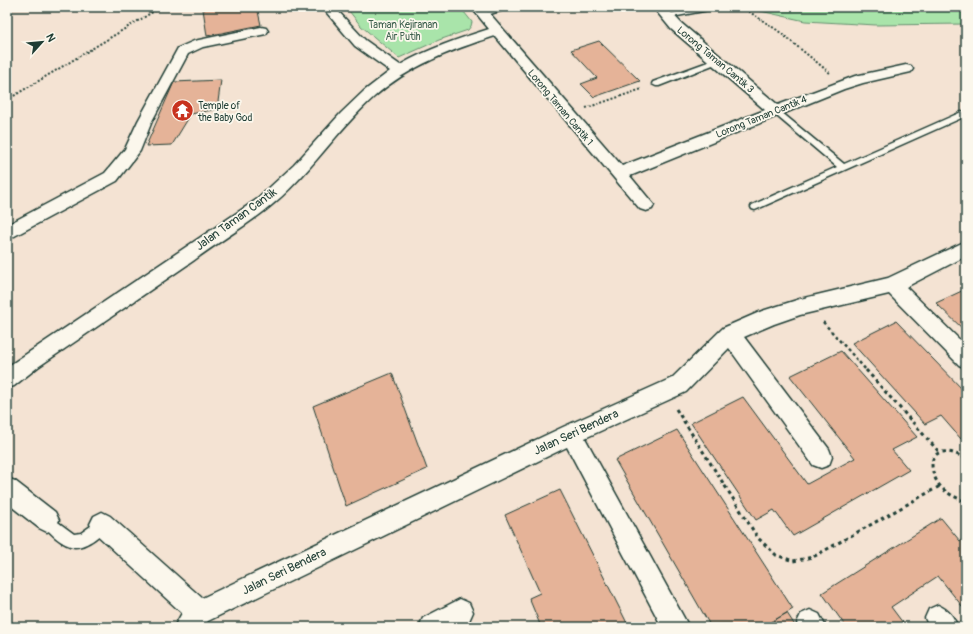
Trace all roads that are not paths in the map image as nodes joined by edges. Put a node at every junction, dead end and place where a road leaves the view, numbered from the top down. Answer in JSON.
{"nodes":[{"id":1,"x":332,"y":7,"type":"edge"},
{"id":2,"x":511,"y":7,"type":"edge"},
{"id":3,"x":714,"y":7,"type":"edge"},
{"id":4,"x":480,"y":10,"type":"edge"},
{"id":5,"x":663,"y":12,"type":"edge"},
{"id":6,"x":261,"y":31,"type":"dead end"},
{"id":7,"x":497,"y":31,"type":"junction"},
{"id":8,"x":719,"y":61,"type":"junction"},
{"id":9,"x":906,"y":69,"type":"dead end"},
{"id":10,"x":399,"y":71,"type":"junction"},
{"id":11,"x":656,"y":84,"type":"road end"},
{"id":12,"x":775,"y":110,"type":"junction"},
{"id":13,"x":966,"y":113,"type":"edge"},
{"id":14,"x":844,"y":168,"type":"junction"},
{"id":15,"x":618,"y":174,"type":"junction"},
{"id":16,"x":646,"y":205,"type":"dead end"},
{"id":17,"x":755,"y":207,"type":"dead end"},
{"id":18,"x":7,"y":233,"type":"edge"},
{"id":19,"x":965,"y":249,"type":"edge"},
{"id":20,"x":892,"y":285,"type":"junction"},
{"id":21,"x":730,"y":334,"type":"junction"},
{"id":22,"x":966,"y":359,"type":"edge"},
{"id":23,"x":7,"y":379,"type":"edge"},
{"id":24,"x":571,"y":434,"type":"junction"},
{"id":25,"x":821,"y":457,"type":"dead end"},
{"id":26,"x":7,"y":489,"type":"edge"},
{"id":27,"x":47,"y":520,"type":"joint"},
{"id":28,"x":102,"y":524,"type":"joint"},
{"id":29,"x":460,"y":612,"type":"dead end"},
{"id":30,"x":193,"y":619,"type":"edge"},
{"id":31,"x":432,"y":627,"type":"edge"},
{"id":32,"x":676,"y":627,"type":"edge"}],
"edges":[{"from":1,"to":10,"type":"street"},
{"from":2,"to":4,"type":"lane"},
{"from":3,"to":5,"type":"lane"},
{"from":4,"to":7,"type":"street","name":"Lorong Taman Cantik 1"},
{"from":5,"to":8,"type":"street","name":"Lorong Taman Cantik 3"},
{"from":6,"to":18,"type":"street"},
{"from":7,"to":10,"type":"street","name":"Jalan Taman Cantik"},
{"from":7,"to":15,"type":"street","name":"Lorong Taman Cantik 1"},
{"from":8,"to":11,"type":"lane"},
{"from":8,"to":12,"type":"street","name":"Lorong Taman Cantik 3"},
{"from":9,"to":12,"type":"street","name":"Lorong Taman Cantik 4"},
{"from":10,"to":23,"type":"street","name":"Jalan Taman Cantik"},
{"from":12,"to":14,"type":"lane"},
{"from":12,"to":15,"type":"street","name":"Lorong Taman Cantik 4"},
{"from":13,"to":14,"type":"lane"},
{"from":14,"to":17,"type":"lane"},
{"from":15,"to":16,"type":"street","name":"Lorong Taman Cantik 1"},
{"from":19,"to":20,"type":"street","name":"Jalan Seri Bendera"},
{"from":20,"to":21,"type":"street","name":"Jalan Seri Bendera"},
{"from":20,"to":22,"type":"street"},
{"from":21,"to":24,"type":"street","name":"Jalan Seri Bendera"},
{"from":21,"to":25,"type":"street"},
{"from":24,"to":30,"type":"street","name":"Jalan Seri Bendera"},
{"from":24,"to":32,"type":"street"},
{"from":26,"to":27,"type":"street"},
{"from":27,"to":28,"type":"lane"},
{"from":28,"to":30,"type":"street"},
{"from":29,"to":31,"type":"street"}]}
